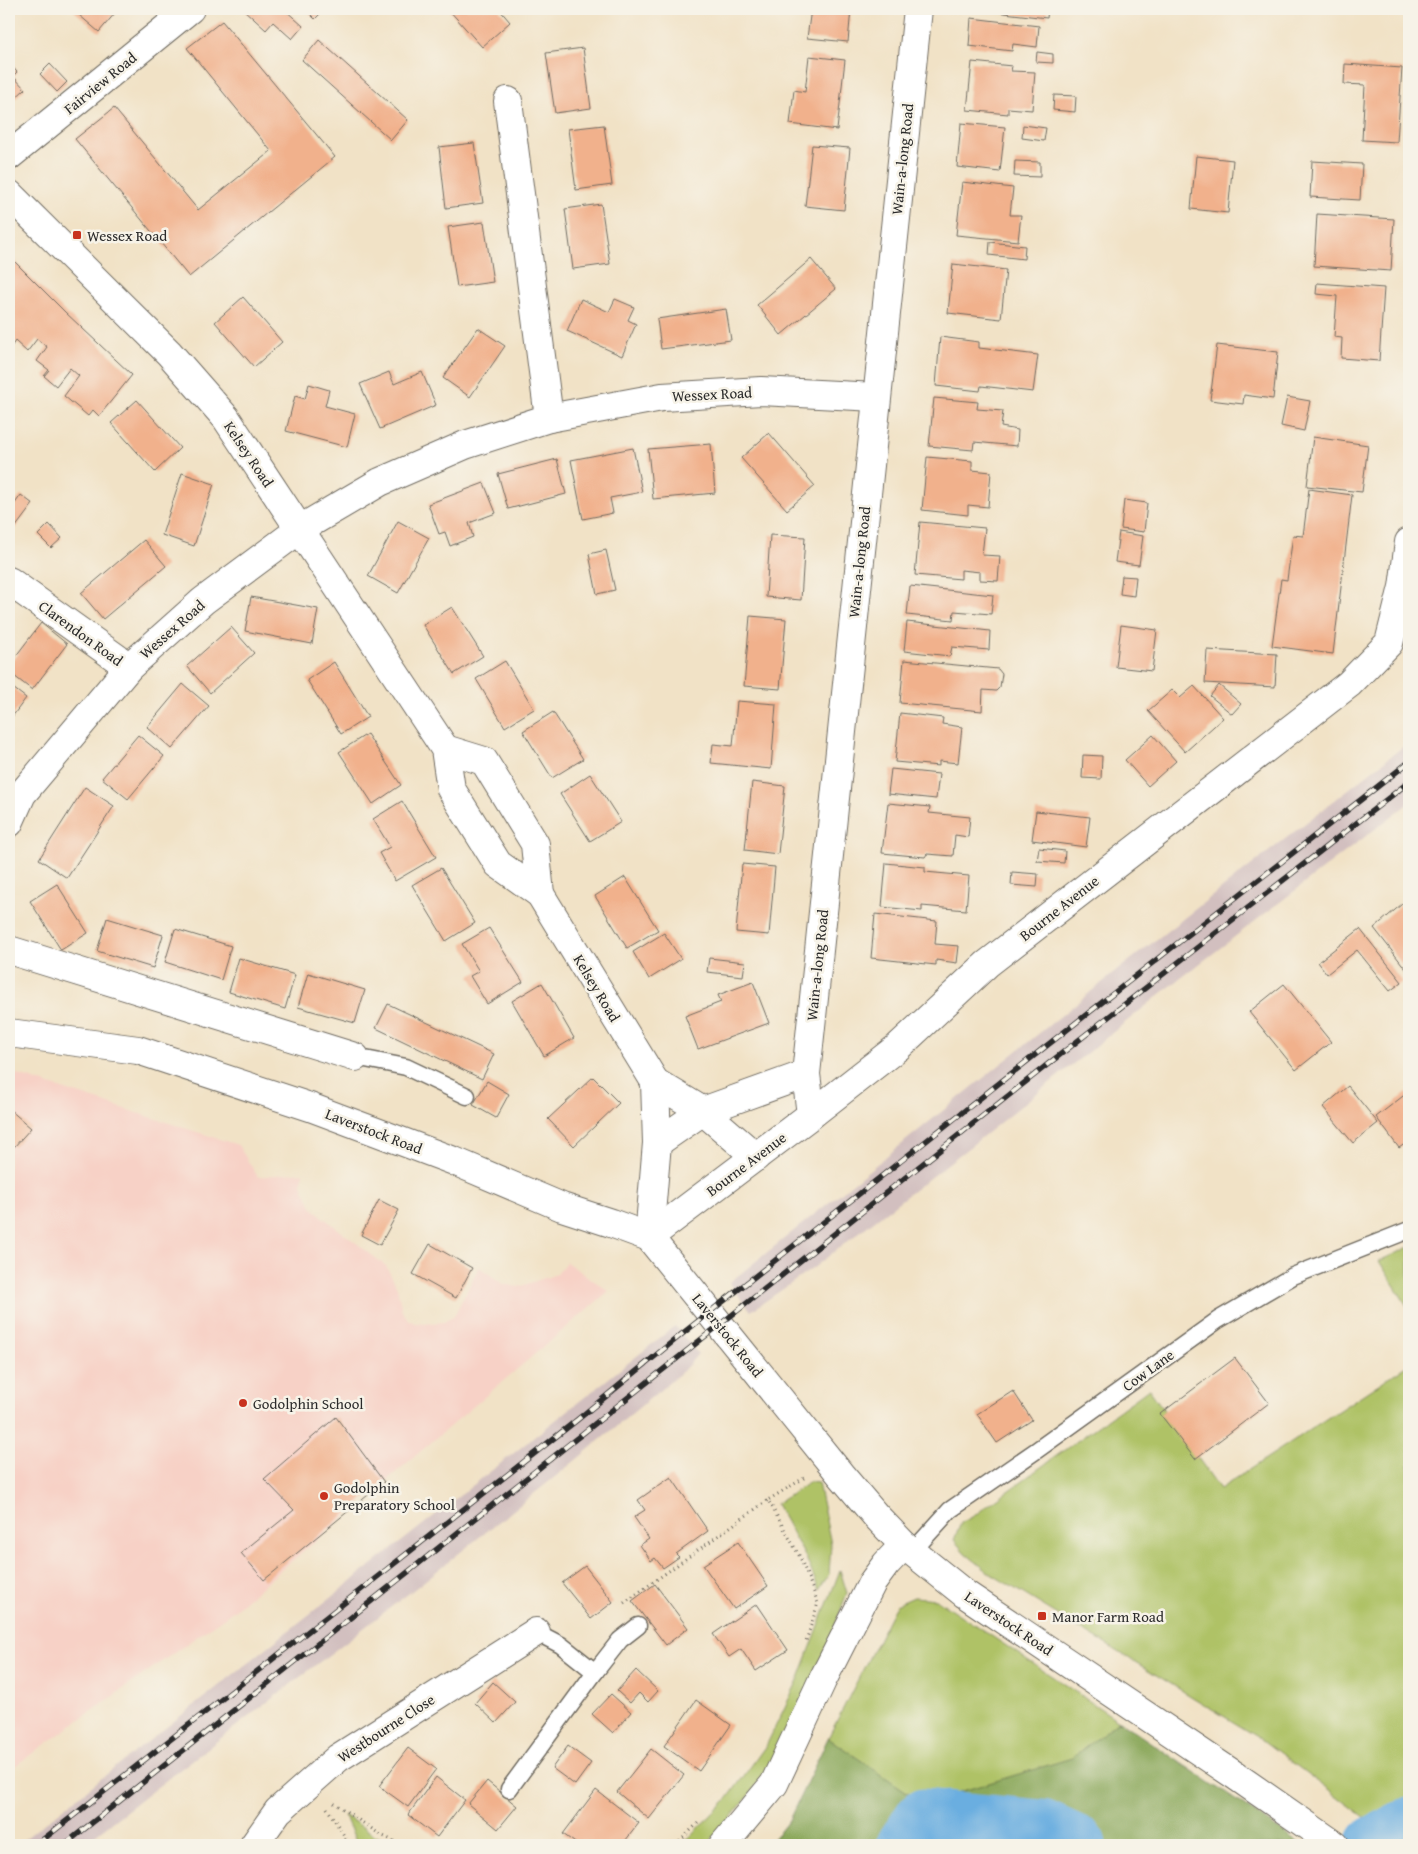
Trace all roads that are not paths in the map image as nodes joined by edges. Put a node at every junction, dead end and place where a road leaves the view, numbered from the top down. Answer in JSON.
{"nodes":[{"id":1,"x":190,"y":9,"type":"edge"},
{"id":2,"x":918,"y":9,"type":"edge"},
{"id":3,"x":508,"y":101,"type":"dead end"},
{"id":4,"x":9,"y":156,"type":"edge"},
{"id":5,"x":9,"y":194,"type":"edge"},
{"id":6,"x":876,"y":397,"type":"junction"},
{"id":7,"x":549,"y":418,"type":"junction"},
{"id":8,"x":300,"y":529,"type":"junction"},
{"id":9,"x":1409,"y":542,"type":"edge"},
{"id":10,"x":9,"y":581,"type":"edge"},
{"id":11,"x":129,"y":667,"type":"junction"},
{"id":12,"x":445,"y":749,"type":"junction"},
{"id":13,"x":15,"y":788,"type":"edge"},
{"id":14,"x":9,"y":824,"type":"edge"},
{"id":15,"x":540,"y":894,"type":"junction"},
{"id":16,"x":9,"y":950,"type":"edge"},
{"id":17,"x":9,"y":1033,"type":"edge"},
{"id":18,"x":355,"y":1057,"type":"joint"},
{"id":19,"x":806,"y":1074,"type":"junction"},
{"id":20,"x":655,"y":1082,"type":"junction"},
{"id":21,"x":468,"y":1096,"type":"dead end"},
{"id":22,"x":703,"y":1111,"type":"junction"},
{"id":23,"x":811,"y":1115,"type":"junction"},
{"id":24,"x":657,"y":1143,"type":"junction"},
{"id":25,"x":756,"y":1158,"type":"junction"},
{"id":26,"x":1409,"y":1230,"type":"edge"},
{"id":27,"x":649,"y":1237,"type":"junction"},
{"id":28,"x":908,"y":1548,"type":"junction"},
{"id":29,"x":638,"y":1626,"type":"road end"},
{"id":30,"x":536,"y":1632,"type":"joint"},
{"id":31,"x":595,"y":1672,"type":"junction"},
{"id":32,"x":509,"y":1789,"type":"dead end"},
{"id":33,"x":254,"y":1845,"type":"edge"},
{"id":34,"x":723,"y":1845,"type":"edge"},
{"id":35,"x":1334,"y":1845,"type":"edge"}],
"edges":[{"from":1,"to":4,"type":"street","name":"Fairview Road"},
{"from":2,"to":6,"type":"street","name":"Wain-a-long Road"},
{"from":3,"to":7,"type":"street"},
{"from":5,"to":8,"type":"street","name":"Kelsey Road"},
{"from":6,"to":7,"type":"street","name":"Wessex Road"},
{"from":6,"to":19,"type":"street","name":"Wain-a-long Road"},
{"from":7,"to":8,"type":"street","name":"Wessex Road"},
{"from":8,"to":11,"type":"street","name":"Wessex Road"},
{"from":8,"to":12,"type":"street","name":"Kelsey Road"},
{"from":9,"to":23,"type":"street","name":"Bourne Avenue"},
{"from":10,"to":11,"type":"street","name":"Clarendon Road"},
{"from":11,"to":13,"type":"street","name":"Wessex Road"},
{"from":12,"to":15,"type":"street","name":"Kelsey Road"},
{"from":12,"to":15,"type":"street","name":"Kelsey Road"},
{"from":13,"to":14,"type":"street","name":"Wessex Road"},
{"from":15,"to":20,"type":"street","name":"Kelsey Road"},
{"from":16,"to":18,"type":"street"},
{"from":17,"to":27,"type":"street","name":"Laverstock Road"},
{"from":18,"to":21,"type":"lane"},
{"from":19,"to":22,"type":"street"},
{"from":19,"to":23,"type":"street","name":"Wain-a-long Road"},
{"from":20,"to":22,"type":"street","name":"Kelsey Road"},
{"from":20,"to":24,"type":"street","name":"Kelsey Road"},
{"from":22,"to":24,"type":"street"},
{"from":22,"to":25,"type":"street","name":"Kelsey Road"},
{"from":23,"to":25,"type":"street","name":"Bourne Avenue"},
{"from":24,"to":27,"type":"street","name":"Kelsey Road"},
{"from":25,"to":27,"type":"street","name":"Bourne Avenue"},
{"from":26,"to":28,"type":"lane","name":"Cow Lane"},
{"from":27,"to":28,"type":"street","name":"Laverstock Road"},
{"from":28,"to":34,"type":"street"},
{"from":28,"to":35,"type":"street","name":"Laverstock Road"},
{"from":29,"to":31,"type":"lane"},
{"from":30,"to":31,"type":"lane"},
{"from":30,"to":33,"type":"street","name":"Westbourne Close"},
{"from":31,"to":32,"type":"lane"}]}
